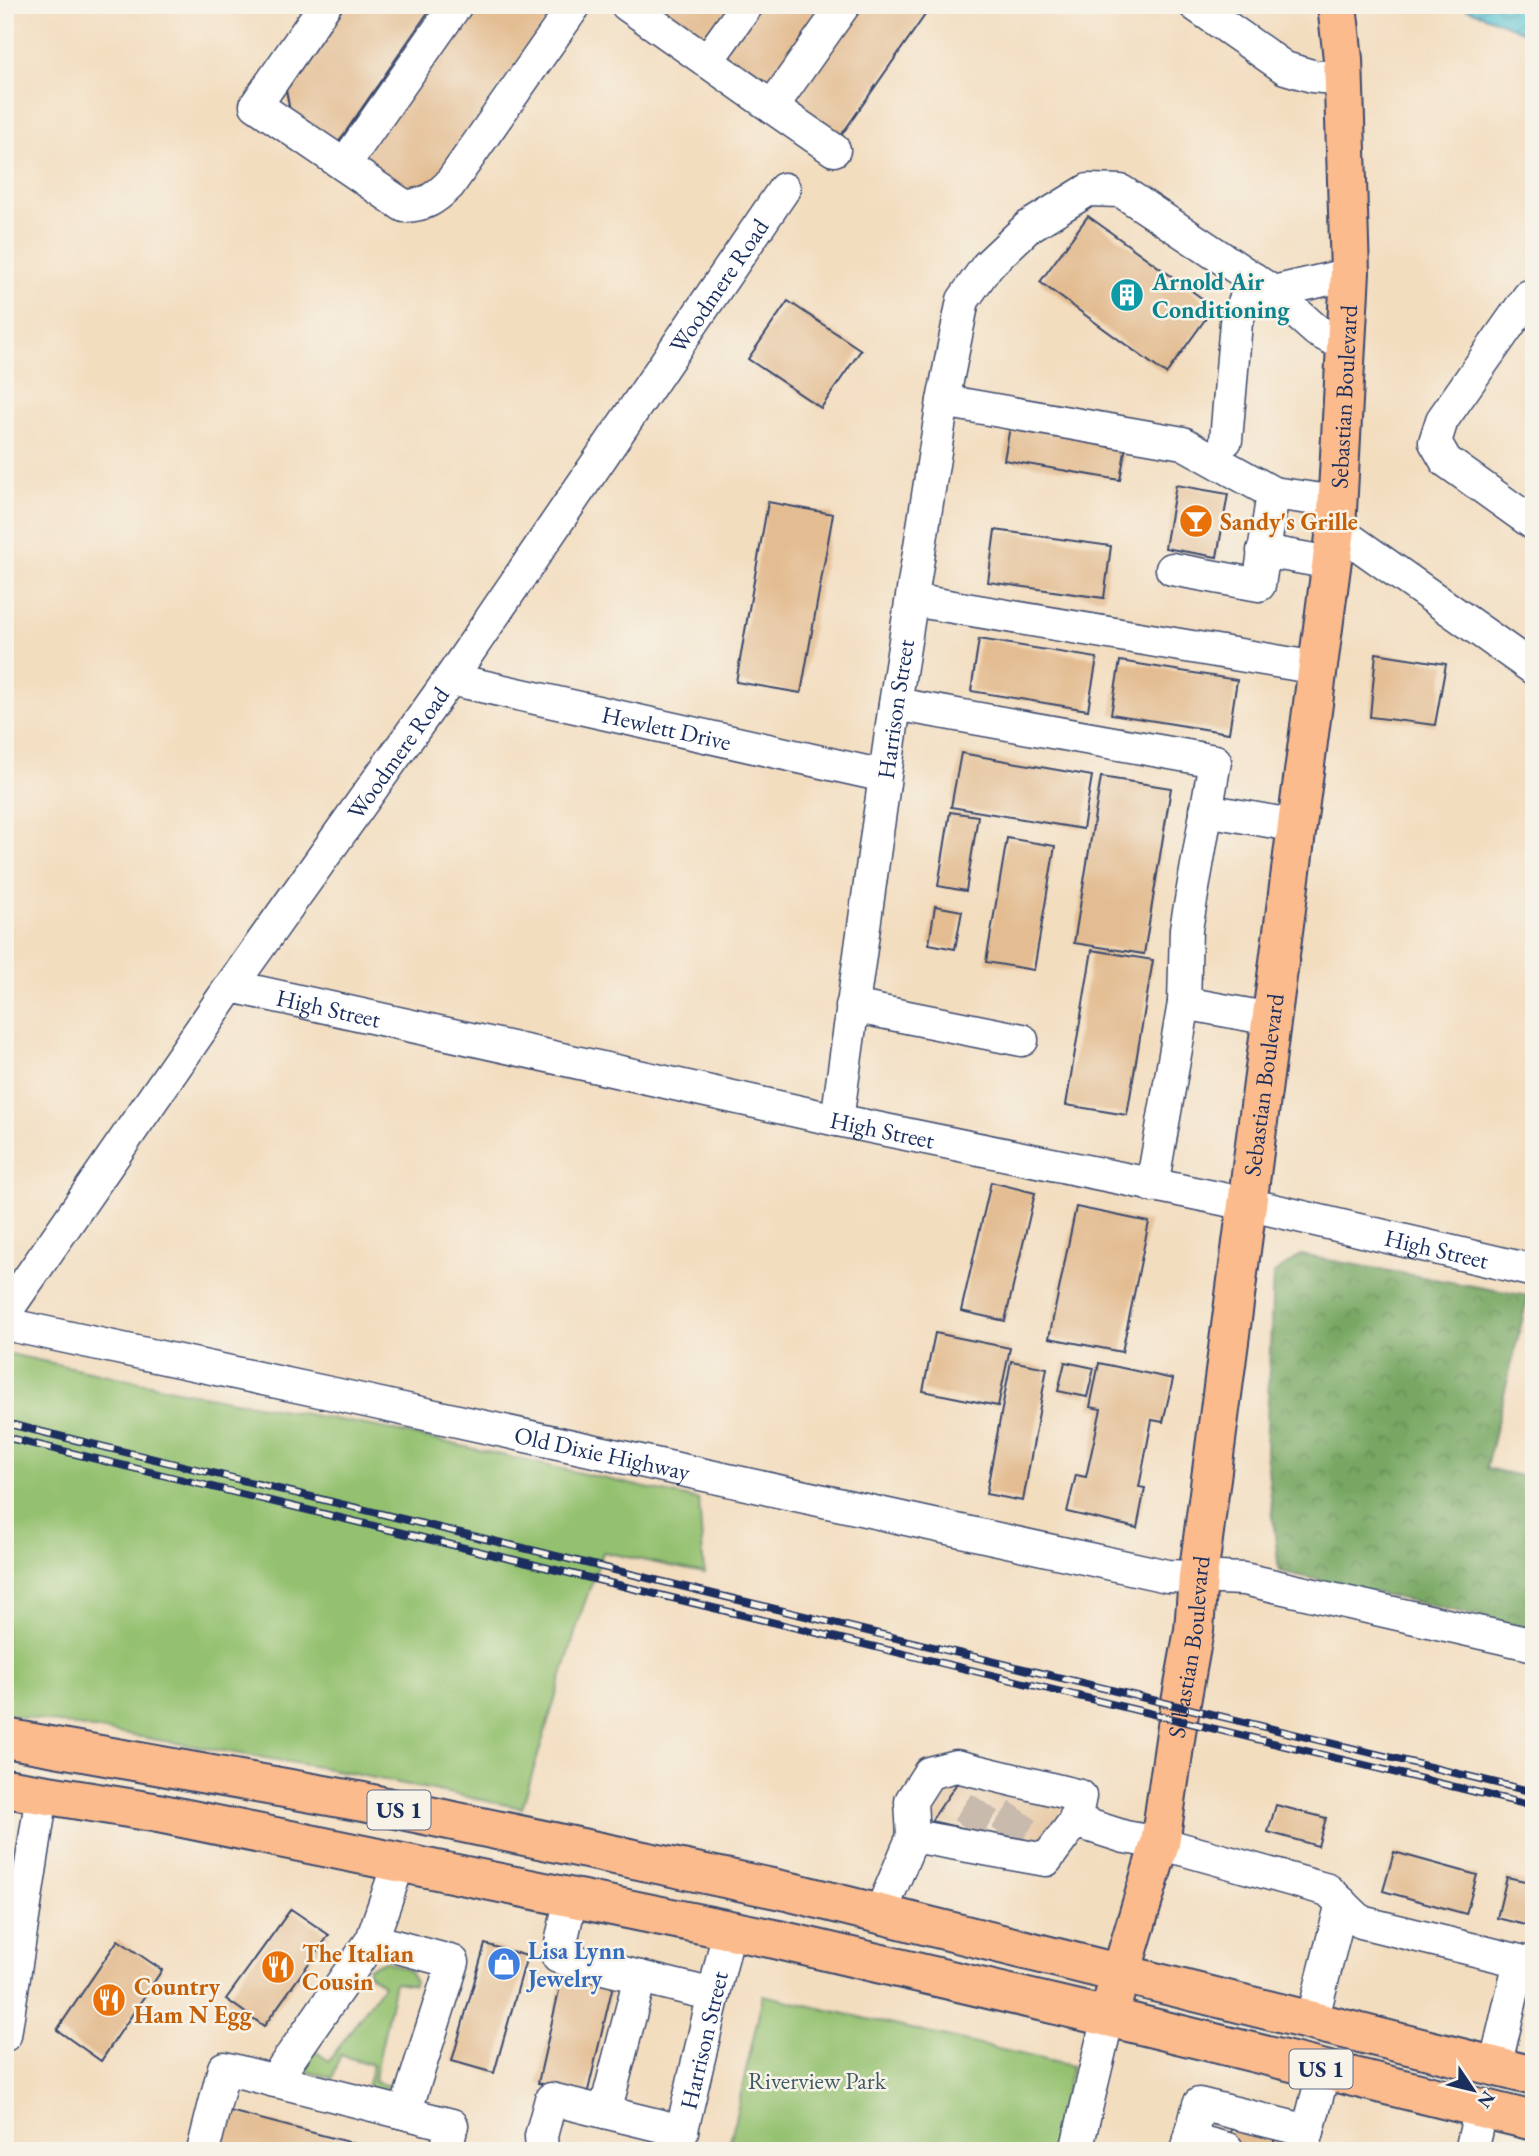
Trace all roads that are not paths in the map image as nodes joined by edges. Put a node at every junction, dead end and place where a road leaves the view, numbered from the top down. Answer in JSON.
{"nodes":[{"id":1,"x":325,"y":5,"type":"edge"},
{"id":2,"x":456,"y":5,"type":"edge"},
{"id":3,"x":575,"y":5,"type":"edge"},
{"id":4,"x":747,"y":5,"type":"edge"},
{"id":5,"x":844,"y":5,"type":"edge"},
{"id":6,"x":1195,"y":5,"type":"edge"},
{"id":7,"x":1337,"y":5,"type":"edge"},
{"id":8,"x":637,"y":8,"type":"edge"},
{"id":9,"x":707,"y":61,"type":"junction"},
{"id":10,"x":1344,"y":79,"type":"junction"},
{"id":11,"x":772,"y":107,"type":"junction"},
{"id":12,"x":834,"y":150,"type":"dead end"},
{"id":13,"x":344,"y":165,"type":"junction"},
{"id":14,"x":784,"y":189,"type":"dead end"},
{"id":15,"x":1350,"y":274,"type":"junction"},
{"id":16,"x":1263,"y":286,"type":"junction"},
{"id":17,"x":1534,"y":299,"type":"edge"},
{"id":18,"x":1346,"y":346,"type":"junction"},
{"id":19,"x":943,"y":401,"type":"junction"},
{"id":20,"x":1226,"y":440,"type":"dead end"},
{"id":21,"x":1273,"y":493,"type":"junction"},
{"id":22,"x":1534,"y":524,"type":"edge"},
{"id":23,"x":1335,"y":531,"type":"junction"},
{"id":24,"x":1264,"y":551,"type":"junction"},
{"id":25,"x":1172,"y":569,"type":"dead end"},
{"id":26,"x":912,"y":600,"type":"junction"},
{"id":27,"x":1317,"y":668,"type":"junction"},
{"id":28,"x":1534,"y":670,"type":"edge"},
{"id":29,"x":450,"y":679,"type":"junction"},
{"id":30,"x":895,"y":704,"type":"junction"},
{"id":31,"x":884,"y":776,"type":"junction"},
{"id":32,"x":1206,"y":810,"type":"junction"},
{"id":33,"x":1297,"y":826,"type":"junction"},
{"id":34,"x":232,"y":986,"type":"junction"},
{"id":35,"x":1184,"y":1003,"type":"junction"},
{"id":36,"x":852,"y":1006,"type":"junction"},
{"id":37,"x":1271,"y":1019,"type":"junction"},
{"id":38,"x":1022,"y":1040,"type":"dead end"},
{"id":39,"x":836,"y":1120,"type":"junction"},
{"id":40,"x":1152,"y":1186,"type":"junction"},
{"id":41,"x":1247,"y":1204,"type":"junction"},
{"id":42,"x":1534,"y":1271,"type":"edge"},
{"id":43,"x":5,"y":1313,"type":"edge"},
{"id":44,"x":5,"y":1324,"type":"edge"},
{"id":45,"x":1198,"y":1577,"type":"junction"},
{"id":46,"x":1534,"y":1645,"type":"edge"},
{"id":47,"x":5,"y":1738,"type":"edge"},
{"id":48,"x":23,"y":1791,"type":"edge"},
{"id":49,"x":363,"y":1802,"type":"junction"},
{"id":50,"x":1074,"y":1821,"type":"junction"},
{"id":51,"x":481,"y":1827,"type":"junction"},
{"id":52,"x":913,"y":1836,"type":"junction"},
{"id":53,"x":1160,"y":1843,"type":"junction"},
{"id":54,"x":310,"y":1844,"type":"junction"},
{"id":55,"x":402,"y":1863,"type":"junction"},
{"id":56,"x":18,"y":1870,"type":"edge"},
{"id":57,"x":571,"y":1898,"type":"junction"},
{"id":58,"x":1342,"y":1903,"type":"junction"},
{"id":59,"x":880,"y":1914,"type":"junction"},
{"id":60,"x":729,"y":1930,"type":"junction"},
{"id":61,"x":372,"y":1940,"type":"junction"},
{"id":62,"x":1121,"y":1975,"type":"junction"},
{"id":63,"x":640,"y":1977,"type":"junction"},
{"id":64,"x":715,"y":1995,"type":"junction"},
{"id":65,"x":1108,"y":2017,"type":"junction"},
{"id":66,"x":1312,"y":2021,"type":"junction"},
{"id":67,"x":5,"y":2035,"type":"edge"},
{"id":68,"x":1495,"y":2067,"type":"junction"},
{"id":69,"x":1324,"y":2070,"type":"junction"},
{"id":70,"x":1534,"y":2076,"type":"edge"},
{"id":71,"x":274,"y":2081,"type":"junction"},
{"id":72,"x":1481,"y":2108,"type":"junction"},
{"id":73,"x":605,"y":2112,"type":"junction"},
{"id":74,"x":405,"y":2113,"type":"junction"},
{"id":75,"x":1534,"y":2121,"type":"edge"},
{"id":76,"x":679,"y":2141,"type":"edge"},
{"id":77,"x":1305,"y":2141,"type":"edge"},
{"id":78,"x":1189,"y":2145,"type":"edge"},
{"id":79,"x":1227,"y":2149,"type":"dead end"},
{"id":80,"x":203,"y":2151,"type":"edge"},
{"id":81,"x":446,"y":2151,"type":"edge"},
{"id":82,"x":542,"y":2151,"type":"edge"},
{"id":83,"x":1076,"y":2151,"type":"edge"},
{"id":84,"x":1471,"y":2151,"type":"edge"}],
"edges":[{"from":1,"to":13,"type":"street"},
{"from":2,"to":13,"type":"street"},
{"from":3,"to":13,"type":"street"},
{"from":4,"to":9,"type":"street"},
{"from":5,"to":11,"type":"street"},
{"from":6,"to":10,"type":"street"},
{"from":7,"to":10,"type":"main road","name":"Sebastian Boulevard"},
{"from":8,"to":9,"type":"street"},
{"from":9,"to":11,"type":"street"},
{"from":10,"to":15,"type":"main road","name":"Sebastian Boulevard"},
{"from":11,"to":12,"type":"street"},
{"from":14,"to":29,"type":"street","name":"Woodmere Road"},
{"from":15,"to":16,"type":"street"},
{"from":15,"to":18,"type":"main road","name":"Sebastian Boulevard"},
{"from":16,"to":18,"type":"street"},
{"from":16,"to":19,"type":"street","name":"Harrison Street"},
{"from":16,"to":20,"type":"street"},
{"from":17,"to":22,"type":"street"},
{"from":18,"to":23,"type":"main road","name":"Sebastian Boulevard"},
{"from":19,"to":21,"type":"street"},
{"from":19,"to":26,"type":"street","name":"Harrison Street"},
{"from":21,"to":23,"type":"street"},
{"from":21,"to":24,"type":"street"},
{"from":23,"to":24,"type":"street"},
{"from":23,"to":27,"type":"main road","name":"Sebastian Boulevard"},
{"from":23,"to":28,"type":"street"},
{"from":24,"to":25,"type":"street"},
{"from":26,"to":27,"type":"street"},
{"from":26,"to":30,"type":"street","name":"Harrison Street"},
{"from":27,"to":33,"type":"main road","name":"Sebastian Boulevard"},
{"from":29,"to":31,"type":"street","name":"Hewlett Drive"},
{"from":29,"to":34,"type":"street","name":"Woodmere Road"},
{"from":30,"to":31,"type":"street","name":"Harrison Street"},
{"from":30,"to":32,"type":"street"},
{"from":31,"to":36,"type":"street","name":"Harrison Street"},
{"from":32,"to":33,"type":"street"},
{"from":32,"to":35,"type":"street"},
{"from":33,"to":37,"type":"main road","name":"Sebastian Boulevard"},
{"from":34,"to":39,"type":"street","name":"High Street"},
{"from":34,"to":43,"type":"street","name":"Woodmere Road"},
{"from":35,"to":37,"type":"street"},
{"from":35,"to":40,"type":"street"},
{"from":36,"to":38,"type":"street"},
{"from":36,"to":39,"type":"street","name":"Harrison Street"},
{"from":37,"to":41,"type":"main road","name":"Sebastian Boulevard"},
{"from":39,"to":40,"type":"street","name":"High Street"},
{"from":40,"to":41,"type":"street","name":"High Street"},
{"from":41,"to":42,"type":"street","name":"High Street"},
{"from":41,"to":45,"type":"main road","name":"Sebastian Boulevard"},
{"from":44,"to":45,"type":"street","name":"Old Dixie Highway"},
{"from":45,"to":46,"type":"street","name":"Old Dixie Highway"},
{"from":45,"to":53,"type":"main road","name":"Sebastian Boulevard"},
{"from":47,"to":49,"type":"main road","number":"US 1"},
{"from":48,"to":54,"type":"main road","number":"US 1"},
{"from":48,"to":56,"type":"street"},
{"from":49,"to":51,"type":"main road","number":"US 1"},
{"from":49,"to":54,"type":"main road"},
{"from":50,"to":52,"type":"street"},
{"from":50,"to":52,"type":"street"},
{"from":50,"to":53,"type":"street"},
{"from":51,"to":55,"type":"main road"},
{"from":51,"to":59,"type":"main road","number":"US 1"},
{"from":52,"to":59,"type":"street"},
{"from":53,"to":58,"type":"street"},
{"from":53,"to":62,"type":"main road","name":"Sebastian Boulevard"},
{"from":54,"to":55,"type":"main road","number":"US 1"},
{"from":55,"to":57,"type":"main road","number":"US 1"},
{"from":55,"to":61,"type":"street"},
{"from":56,"to":67,"type":"street"},
{"from":57,"to":60,"type":"main road","number":"US 1"},
{"from":57,"to":63,"type":"street"},
{"from":58,"to":66,"type":"street"},
{"from":58,"to":68,"type":"street"},
{"from":59,"to":62,"type":"main road","number":"US 1"},
{"from":60,"to":64,"type":"street","name":"Harrison Street"},
{"from":60,"to":65,"type":"main road","number":"US 1"},
{"from":61,"to":71,"type":"street"},
{"from":61,"to":74,"type":"street"},
{"from":62,"to":65,"type":"main road","name":"Sebastian Boulevard"},
{"from":62,"to":66,"type":"main road","number":"US 1"},
{"from":63,"to":64,"type":"street"},
{"from":63,"to":73,"type":"street"},
{"from":64,"to":76,"type":"street","name":"Harrison Street"},
{"from":65,"to":69,"type":"main road","number":"US 1"},
{"from":65,"to":83,"type":"street","name":"Sebastian Boulevard"},
{"from":66,"to":68,"type":"main road","number":"US 1"},
{"from":68,"to":70,"type":"main road","number":"US 1"},
{"from":69,"to":72,"type":"main road","number":"US 1"},
{"from":69,"to":77,"type":"street"},
{"from":71,"to":74,"type":"street"},
{"from":71,"to":80,"type":"street"},
{"from":72,"to":75,"type":"main road","number":"US 1"},
{"from":72,"to":84,"type":"street"},
{"from":73,"to":76,"type":"street"},
{"from":73,"to":82,"type":"street"},
{"from":74,"to":81,"type":"street"},
{"from":77,"to":78,"type":"street"},
{"from":78,"to":79,"type":"street"}]}
